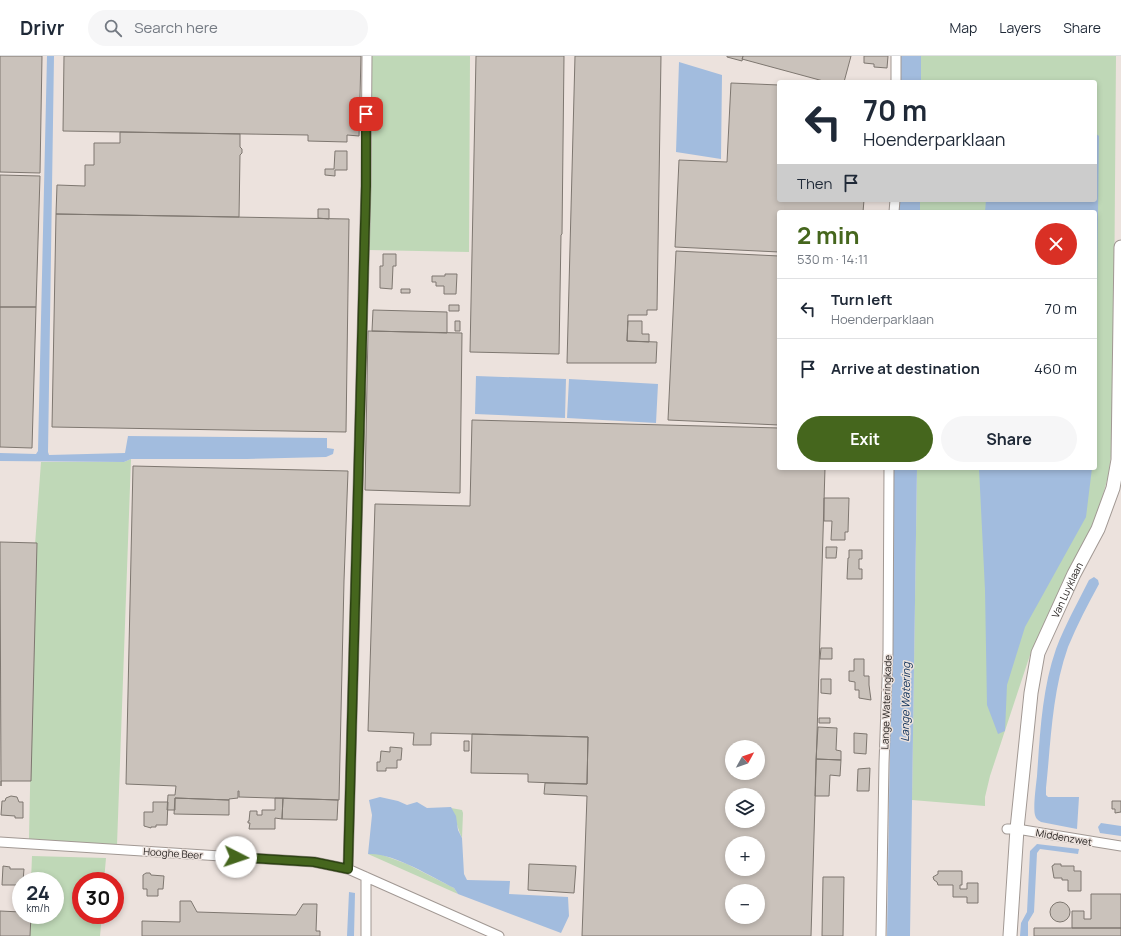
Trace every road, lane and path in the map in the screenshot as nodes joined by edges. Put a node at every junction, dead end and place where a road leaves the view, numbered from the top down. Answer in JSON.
{"nodes":[{"id":1,"x":367,"y":56,"type":"edge"},
{"id":2,"x":896,"y":56,"type":"edge"},
{"id":3,"x":896,"y":80,"type":"edge"},
{"id":4,"x":1121,"y":247,"type":"edge"},
{"id":5,"x":889,"y":470,"type":"edge"},
{"id":6,"x":1012,"y":829,"type":"junction"},
{"id":7,"x":0,"y":842,"type":"edge"},
{"id":8,"x":1121,"y":846,"type":"edge"},
{"id":9,"x":348,"y":869,"type":"junction"},
{"id":10,"x":366,"y":877,"type":"junction"},
{"id":11,"x":366,"y":936,"type":"edge"},
{"id":12,"x":499,"y":936,"type":"edge"},
{"id":13,"x":881,"y":936,"type":"edge"},
{"id":14,"x":1010,"y":936,"type":"edge"}],
"edges":[{"from":1,"to":9,"type":"street"},
{"from":2,"to":3,"type":"street"},
{"from":4,"to":6,"type":"street","name":"Van Luyklaan"},
{"from":5,"to":13,"type":"street","name":"Lange Wateringkade"},
{"from":6,"to":8,"type":"street","name":"Middenzwet"},
{"from":6,"to":14,"type":"street","name":"Van Luyklaan"},
{"from":7,"to":9,"type":"street","name":"Hooghe Beer"},
{"from":9,"to":10,"type":"street","name":"Hooghe Beer"},
{"from":10,"to":11,"type":"street"},
{"from":10,"to":12,"type":"street","name":"Hooghe Beer"}]}
